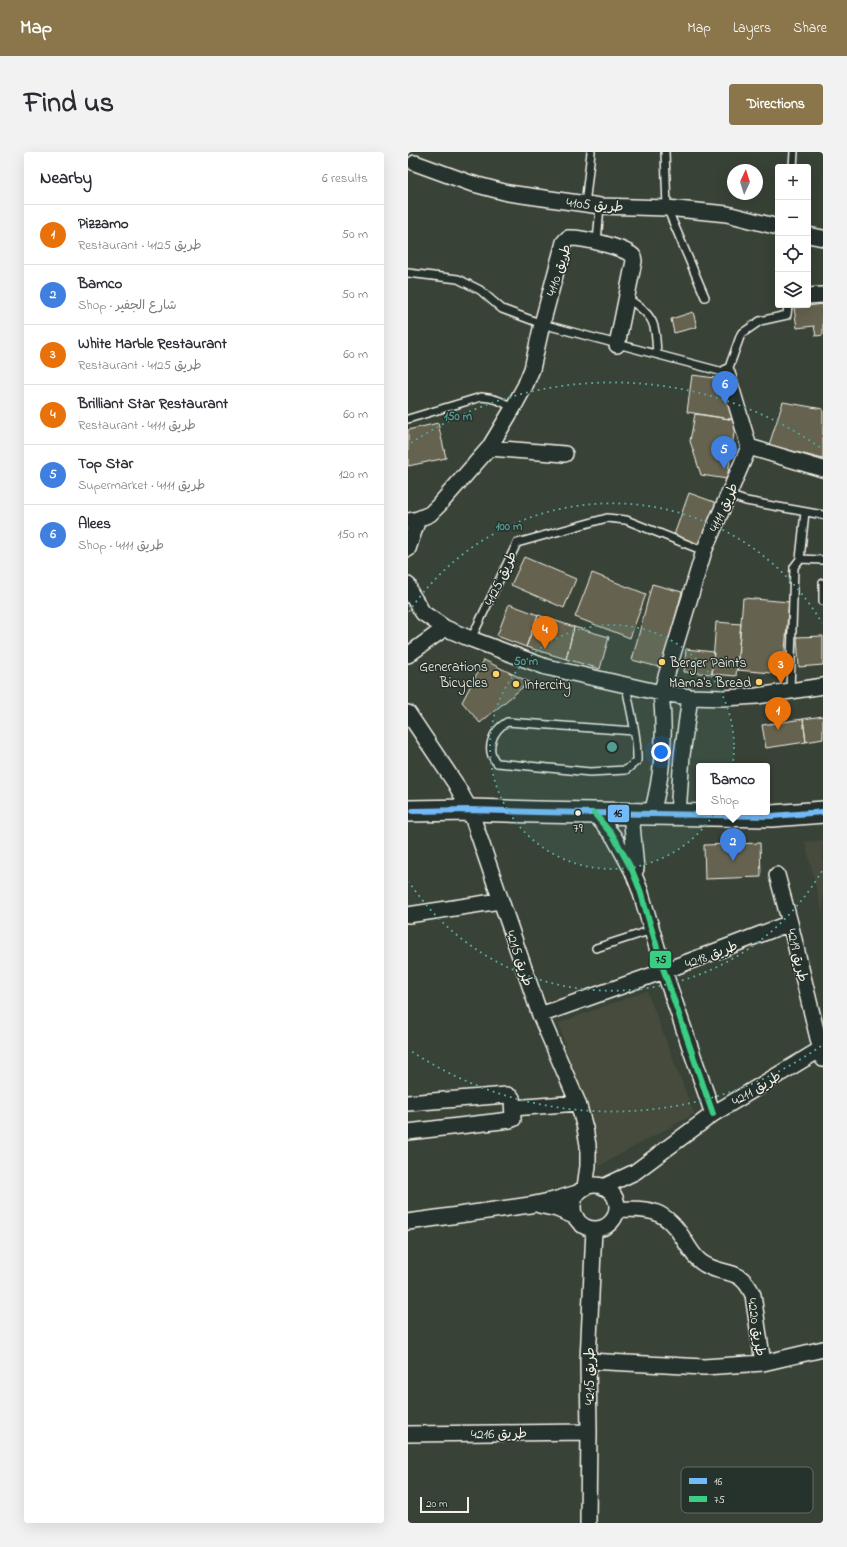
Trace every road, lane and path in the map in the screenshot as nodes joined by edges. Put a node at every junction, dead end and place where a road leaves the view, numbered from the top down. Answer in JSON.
{"nodes":[{"id":1,"x":591,"y":152,"type":"edge"},
{"id":2,"x":665,"y":152,"type":"edge"},
{"id":3,"x":794,"y":152,"type":"edge"},
{"id":4,"x":413,"y":160,"type":"edge"},
{"id":5,"x":793,"y":164,"type":"edge"},
{"id":6,"x":592,"y":205,"type":"junction"},
{"id":7,"x":667,"y":208,"type":"junction"},
{"id":8,"x":775,"y":226,"type":"edge"},
{"id":9,"x":811,"y":236,"type":"edge"},
{"id":10,"x":823,"y":238,"type":"edge"},
{"id":11,"x":597,"y":242,"type":"junction"},
{"id":12,"x":408,"y":273,"type":"edge"},
{"id":13,"x":823,"y":294,"type":"edge"},
{"id":14,"x":811,"y":296,"type":"edge"},
{"id":15,"x":705,"y":297,"type":"dead end"},
{"id":16,"x":627,"y":298,"type":"junction"},
{"id":17,"x":787,"y":308,"type":"edge"},
{"id":18,"x":542,"y":324,"type":"junction"},
{"id":19,"x":617,"y":345,"type":"junction"},
{"id":20,"x":657,"y":354,"type":"junction"},
{"id":21,"x":727,"y":373,"type":"junction"},
{"id":22,"x":513,"y":408,"type":"junction"},
{"id":23,"x":408,"y":419,"type":"edge"},
{"id":24,"x":750,"y":447,"type":"junction"},
{"id":25,"x":489,"y":448,"type":"junction"},
{"id":26,"x":565,"y":454,"type":"dead end"},
{"id":27,"x":823,"y":469,"type":"edge"},
{"id":28,"x":728,"y":495,"type":"junction"},
{"id":29,"x":805,"y":512,"type":"junction"},
{"id":30,"x":823,"y":515,"type":"edge"},
{"id":31,"x":413,"y":520,"type":"edge"},
{"id":32,"x":408,"y":549,"type":"edge"},
{"id":33,"x":704,"y":551,"type":"junction"},
{"id":34,"x":800,"y":559,"type":"junction"},
{"id":35,"x":823,"y":560,"type":"edge"},
{"id":36,"x":823,"y":583,"type":"edge"},
{"id":37,"x":409,"y":590,"type":"edge"},
{"id":38,"x":823,"y":601,"type":"edge"},
{"id":39,"x":445,"y":628,"type":"junction"},
{"id":40,"x":472,"y":640,"type":"junction"},
{"id":41,"x":408,"y":655,"type":"edge"},
{"id":42,"x":626,"y":686,"type":"junction"},
{"id":43,"x":823,"y":686,"type":"edge"},
{"id":44,"x":790,"y":691,"type":"junction"},
{"id":45,"x":662,"y":693,"type":"junction"},
{"id":46,"x":690,"y":697,"type":"junction"},
{"id":47,"x":408,"y":713,"type":"edge"},
{"id":48,"x":634,"y":731,"type":"junction"},
{"id":49,"x":664,"y":752,"type":"junction"},
{"id":50,"x":682,"y":755,"type":"junction"},
{"id":51,"x":470,"y":810,"type":"junction"},
{"id":52,"x":408,"y":811,"type":"edge"},
{"id":53,"x":594,"y":812,"type":"junction"},
{"id":54,"x":823,"y":812,"type":"edge"},
{"id":55,"x":631,"y":813,"type":"junction"},
{"id":56,"x":652,"y":813,"type":"junction"},
{"id":57,"x":678,"y":814,"type":"junction"},
{"id":58,"x":696,"y":814,"type":"edge"},
{"id":59,"x":725,"y":815,"type":"edge"},
{"id":60,"x":777,"y":875,"type":"dead end"},
{"id":61,"x":640,"y":890,"type":"junction"},
{"id":62,"x":500,"y":901,"type":"junction"},
{"id":63,"x":408,"y":915,"type":"edge"},
{"id":64,"x":790,"y":923,"type":"junction"},
{"id":65,"x":652,"y":930,"type":"junction"},
{"id":66,"x":596,"y":948,"type":"dead end"},
{"id":67,"x":664,"y":971,"type":"junction"},
{"id":68,"x":540,"y":1015,"type":"junction"},
{"id":69,"x":822,"y":1054,"type":"edge"},
{"id":70,"x":578,"y":1103,"type":"junction"},
{"id":71,"x":408,"y":1104,"type":"edge"},
{"id":72,"x":513,"y":1108,"type":"junction"},
{"id":73,"x":713,"y":1114,"type":"junction"},
{"id":74,"x":408,"y":1132,"type":"edge"},
{"id":75,"x":635,"y":1172,"type":"junction"},
{"id":76,"x":603,"y":1186,"type":"junction"},
{"id":77,"x":582,"y":1190,"type":"junction"},
{"id":78,"x":530,"y":1205,"type":"junction"},
{"id":79,"x":617,"y":1206,"type":"junction"},
{"id":80,"x":576,"y":1217,"type":"junction"},
{"id":81,"x":408,"y":1222,"type":"edge"},
{"id":82,"x":594,"y":1229,"type":"junction"},
{"id":83,"x":823,"y":1348,"type":"edge"},
{"id":84,"x":588,"y":1361,"type":"junction"},
{"id":85,"x":763,"y":1363,"type":"junction"},
{"id":86,"x":589,"y":1432,"type":"junction"},
{"id":87,"x":408,"y":1434,"type":"edge"},
{"id":88,"x":588,"y":1523,"type":"edge"}],
"edges":[{"from":1,"to":6,"type":"lane"},
{"from":2,"to":7,"type":"lane"},
{"from":3,"to":5,"type":"lane"},
{"from":4,"to":6,"type":"street","name":"طريق 4105"},
{"from":6,"to":7,"type":"street","name":"طريق 4105"},
{"from":6,"to":11,"type":"lane"},
{"from":7,"to":8,"type":"street","name":"طريق 4105"},
{"from":7,"to":15,"type":"lane"},
{"from":9,"to":10,"type":"street"},
{"from":11,"to":16,"type":"street","name":"طريق 4110"},
{"from":11,"to":18,"type":"street","name":"طريق 4110"},
{"from":12,"to":18,"type":"lane"},
{"from":13,"to":14,"type":"street"},
{"from":16,"to":19,"type":"street","name":"طريق 4110"},
{"from":16,"to":20,"type":"lane"},
{"from":17,"to":21,"type":"lane"},
{"from":18,"to":19,"type":"lane"},
{"from":18,"to":22,"type":"street","name":"طريق 4110"},
{"from":19,"to":20,"type":"lane"},
{"from":20,"to":21,"type":"lane"},
{"from":21,"to":24,"type":"street"},
{"from":22,"to":23,"type":"lane"},
{"from":22,"to":25,"type":"street","name":"طريق 4110"},
{"from":24,"to":27,"type":"street"},
{"from":24,"to":28,"type":"street","name":"طريق 4111"},
{"from":25,"to":26,"type":"street"},
{"from":25,"to":31,"type":"street","name":"طريق 4110"},
{"from":28,"to":29,"type":"lane"},
{"from":28,"to":33,"type":"street","name":"طريق 4111"},
{"from":29,"to":30,"type":"lane"},
{"from":29,"to":34,"type":"lane"},
{"from":31,"to":32,"type":"street"},
{"from":33,"to":40,"type":"lane","name":"طريق 4125"},
{"from":33,"to":45,"type":"street","name":"طريق 4111"},
{"from":34,"to":35,"type":"lane"},
{"from":34,"to":44,"type":"lane"},
{"from":36,"to":38,"type":"lane"},
{"from":37,"to":39,"type":"street"},
{"from":39,"to":40,"type":"street"},
{"from":39,"to":41,"type":"street"},
{"from":40,"to":42,"type":"street"},
{"from":42,"to":45,"type":"street"},
{"from":42,"to":48,"type":"lane"},
{"from":43,"to":44,"type":"street"},
{"from":44,"to":46,"type":"street"},
{"from":45,"to":46,"type":"street"},
{"from":45,"to":49,"type":"street","name":"طريق 4111"},
{"from":46,"to":50,"type":"street"},
{"from":47,"to":51,"type":"street","name":"طريق 4215"},
{"from":48,"to":48,"type":"lane"},
{"from":49,"to":50,"type":"street"},
{"from":49,"to":56,"type":"street","name":"طريق 4111"},
{"from":50,"to":57,"type":"street"},
{"from":51,"to":52,"type":"street"},
{"from":51,"to":53,"type":"street"},
{"from":51,"to":62,"type":"street","name":"طريق 4215"},
{"from":53,"to":55,"type":"street"},
{"from":53,"to":61,"type":"street"},
{"from":54,"to":59,"type":"street"},
{"from":55,"to":56,"type":"street"},
{"from":55,"to":61,"type":"street"},
{"from":56,"to":57,"type":"street"},
{"from":57,"to":58,"type":"street"},
{"from":60,"to":64,"type":"street","name":"طريق 4219"},
{"from":61,"to":65,"type":"street"},
{"from":62,"to":63,"type":"street"},
{"from":62,"to":68,"type":"street","name":"طريق 4215"},
{"from":64,"to":67,"type":"street","name":"طريق 4218"},
{"from":64,"to":69,"type":"street","name":"طريق 4219"},
{"from":65,"to":66,"type":"lane"},
{"from":65,"to":67,"type":"street"},
{"from":67,"to":68,"type":"street","name":"طريق 4218"},
{"from":67,"to":73,"type":"street"},
{"from":68,"to":70,"type":"street","name":"طريق 4215"},
{"from":69,"to":73,"type":"street","name":"طريق 4211"},
{"from":70,"to":72,"type":"street"},
{"from":70,"to":77,"type":"street","name":"طريق 4215"},
{"from":71,"to":72,"type":"street"},
{"from":72,"to":74,"type":"street"},
{"from":73,"to":75,"type":"street","name":"طريق 4211"},
{"from":75,"to":76,"type":"street","name":"طريق 4211"},
{"from":75,"to":79,"type":"street","name":"طريق 4211"},
{"from":76,"to":77,"type":"street"},
{"from":76,"to":79,"type":"street"},
{"from":77,"to":78,"type":"street"},
{"from":77,"to":80,"type":"street"},
{"from":78,"to":80,"type":"street"},
{"from":78,"to":81,"type":"street"},
{"from":79,"to":82,"type":"street"},
{"from":79,"to":85,"type":"street","name":"طريق 4220"},
{"from":80,"to":82,"type":"street"},
{"from":82,"to":84,"type":"street","name":"طريق 4215"},
{"from":83,"to":85,"type":"street","name":"طريق 4220"},
{"from":84,"to":85,"type":"street","name":"طريق 4220"},
{"from":84,"to":86,"type":"street","name":"طريق 4215"},
{"from":86,"to":87,"type":"street","name":"طريق 4216"},
{"from":86,"to":88,"type":"street","name":"طريق 4215"}]}
